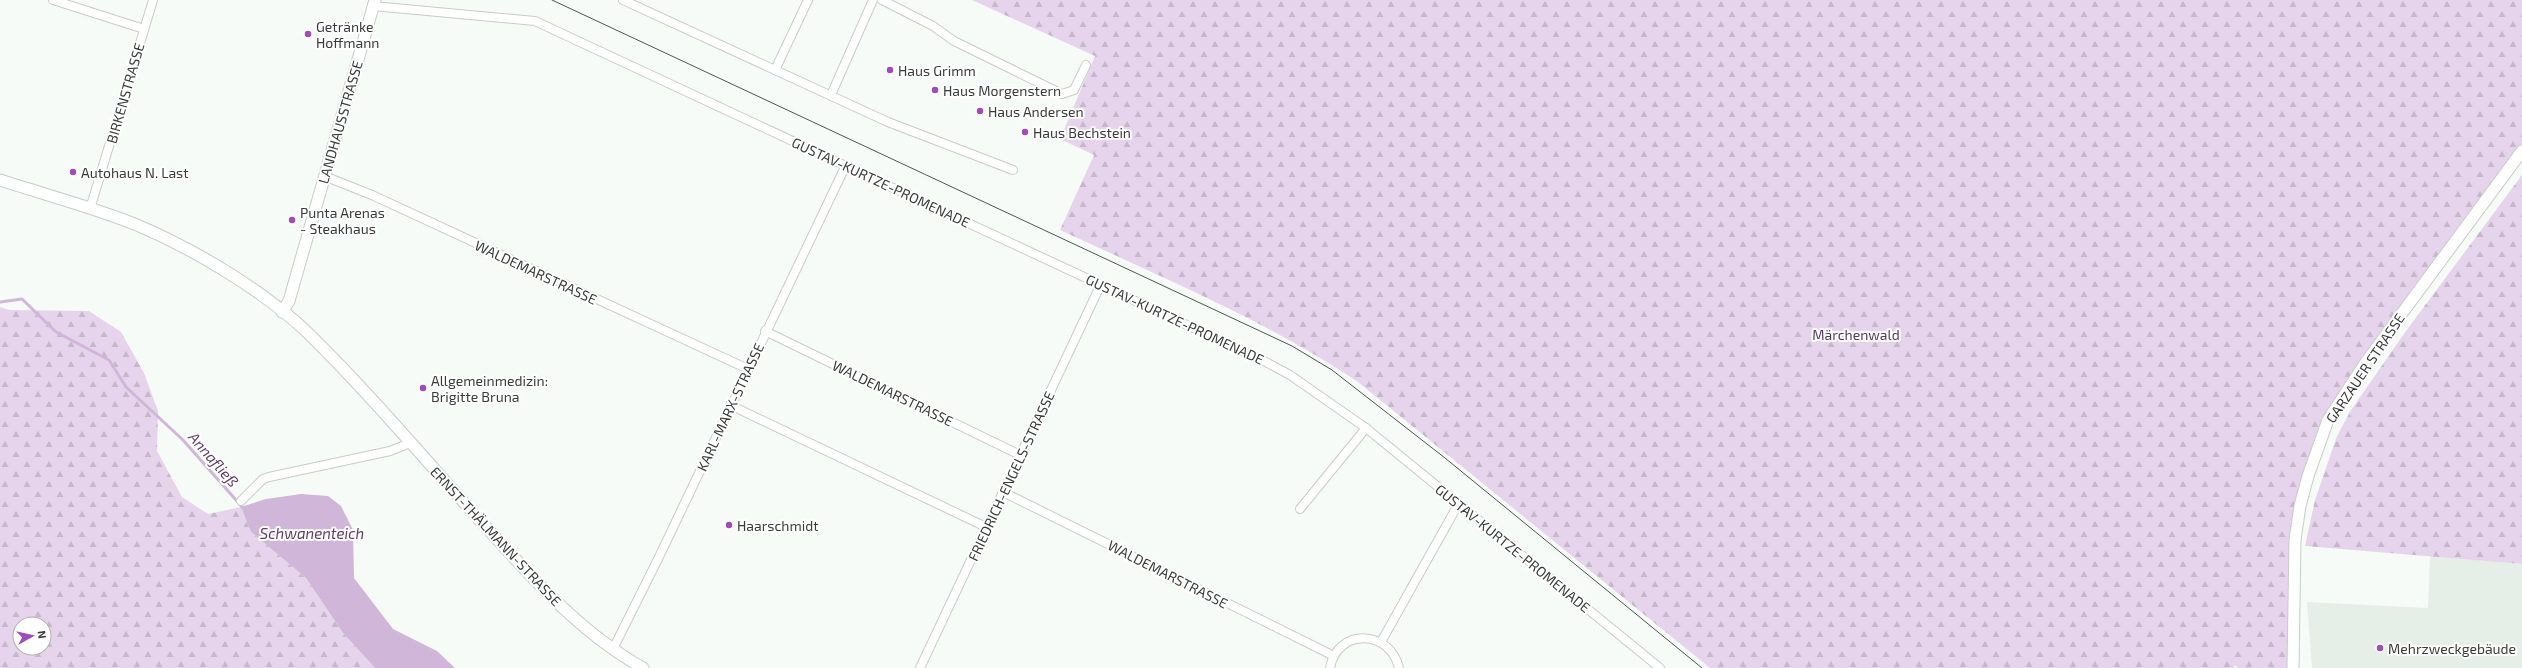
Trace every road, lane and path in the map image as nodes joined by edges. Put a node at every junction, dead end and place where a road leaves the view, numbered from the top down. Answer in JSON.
{"nodes":[{"id":1,"x":53,"y":0,"type":"edge"},
{"id":2,"x":153,"y":0,"type":"edge"},
{"id":3,"x":623,"y":0,"type":"edge"},
{"id":4,"x":808,"y":0,"type":"edge"},
{"id":5,"x":873,"y":0,"type":"edge"},
{"id":6,"x":882,"y":0,"type":"edge"},
{"id":7,"x":374,"y":3,"type":"edge"},
{"id":8,"x":144,"y":29,"type":"junction"},
{"id":9,"x":1086,"y":65,"type":"dead end"},
{"id":10,"x":775,"y":70,"type":"junction"},
{"id":11,"x":831,"y":95,"type":"junction"},
{"id":12,"x":2522,"y":151,"type":"edge"},
{"id":13,"x":846,"y":165,"type":"junction"},
{"id":14,"x":1013,"y":170,"type":"dead end"},
{"id":15,"x":324,"y":176,"type":"junction"},
{"id":16,"x":0,"y":180,"type":"edge"},
{"id":17,"x":90,"y":209,"type":"junction"},
{"id":18,"x":1101,"y":284,"type":"junction"},
{"id":19,"x":282,"y":312,"type":"junction"},
{"id":20,"x":765,"y":331,"type":"junction"},
{"id":21,"x":748,"y":369,"type":"junction"},
{"id":22,"x":730,"y":405,"type":"junction"},
{"id":23,"x":1366,"y":428,"type":"junction"},
{"id":24,"x":410,"y":443,"type":"junction"},
{"id":25,"x":1020,"y":455,"type":"junction"},
{"id":26,"x":1003,"y":492,"type":"junction"},
{"id":27,"x":241,"y":501,"type":"dead end"},
{"id":28,"x":1459,"y":503,"type":"junction"},
{"id":29,"x":1300,"y":509,"type":"dead end"},
{"id":30,"x":986,"y":527,"type":"junction"},
{"id":31,"x":1381,"y":642,"type":"junction"},
{"id":32,"x":613,"y":649,"type":"junction"},
{"id":33,"x":1334,"y":656,"type":"junction"},
{"id":34,"x":643,"y":668,"type":"edge"},
{"id":35,"x":920,"y":668,"type":"edge"},
{"id":36,"x":1330,"y":668,"type":"edge"},
{"id":37,"x":1398,"y":668,"type":"edge"},
{"id":38,"x":1660,"y":668,"type":"edge"},
{"id":39,"x":2294,"y":668,"type":"edge"}],
"edges":[{"from":1,"to":8,"type":"street"},
{"from":2,"to":8,"type":"street","name":"BIRKENSTRASSE"},
{"from":3,"to":10,"type":"street"},
{"from":4,"to":10,"type":"street"},
{"from":5,"to":11,"type":"street"},
{"from":6,"to":9,"type":"street"},
{"from":7,"to":13,"type":"street","name":"GUSTAV-KURTZE-PROMENADE"},
{"from":7,"to":15,"type":"street","name":"LANDHAUSSTRASSE"},
{"from":8,"to":17,"type":"street","name":"BIRKENSTRASSE"},
{"from":10,"to":11,"type":"street"},
{"from":11,"to":14,"type":"street"},
{"from":12,"to":39,"type":"street","name":"GARZAUER STRASSE"},
{"from":13,"to":18,"type":"street","name":"GUSTAV-KURTZE-PROMENADE"},
{"from":13,"to":20,"type":"street","name":"KARL-MARX-STRASSE"},
{"from":15,"to":19,"type":"street","name":"LANDHAUSSTRASSE"},
{"from":15,"to":21,"type":"street","name":"WALDEMARSTRASSE"},
{"from":16,"to":17,"type":"street","name":"ERNST-THÄLMANN-STRASSE"},
{"from":17,"to":19,"type":"street","name":"ERNST-THÄLMANN-STRASSE"},
{"from":18,"to":23,"type":"street","name":"GUSTAV-KURTZE-PROMENADE"},
{"from":18,"to":25,"type":"street","name":"FRIEDRICH-ENGELS-STRASSE"},
{"from":19,"to":24,"type":"street","name":"ERNST-THÄLMANN-STRASSE"},
{"from":20,"to":21,"type":"street","name":"KARL-MARX-STRASSE"},
{"from":20,"to":25,"type":"street","name":"WALDEMARSTRASSE"},
{"from":21,"to":22,"type":"street","name":"KARL-MARX-STRASSE"},
{"from":22,"to":30,"type":"street"},
{"from":22,"to":32,"type":"street","name":"KARL-MARX-STRASSE"},
{"from":23,"to":28,"type":"street","name":"GUSTAV-KURTZE-PROMENADE"},
{"from":23,"to":29,"type":"street"},
{"from":24,"to":27,"type":"street"},
{"from":24,"to":32,"type":"street","name":"ERNST-THÄLMANN-STRASSE"},
{"from":25,"to":26,"type":"street","name":"FRIEDRICH-ENGELS-STRASSE"},
{"from":26,"to":30,"type":"street","name":"FRIEDRICH-ENGELS-STRASSE"},
{"from":26,"to":33,"type":"street","name":"WALDEMARSTRASSE"},
{"from":28,"to":31,"type":"street"},
{"from":28,"to":38,"type":"street","name":"GUSTAV-KURTZE-PROMENADE"},
{"from":30,"to":35,"type":"street","name":"FRIEDRICH-ENGELS-STRASSE"},
{"from":31,"to":33,"type":"street"},
{"from":31,"to":37,"type":"street"},
{"from":32,"to":34,"type":"street","name":"ERNST-THÄLMANN-STRASSE"},
{"from":33,"to":36,"type":"street"}]}
